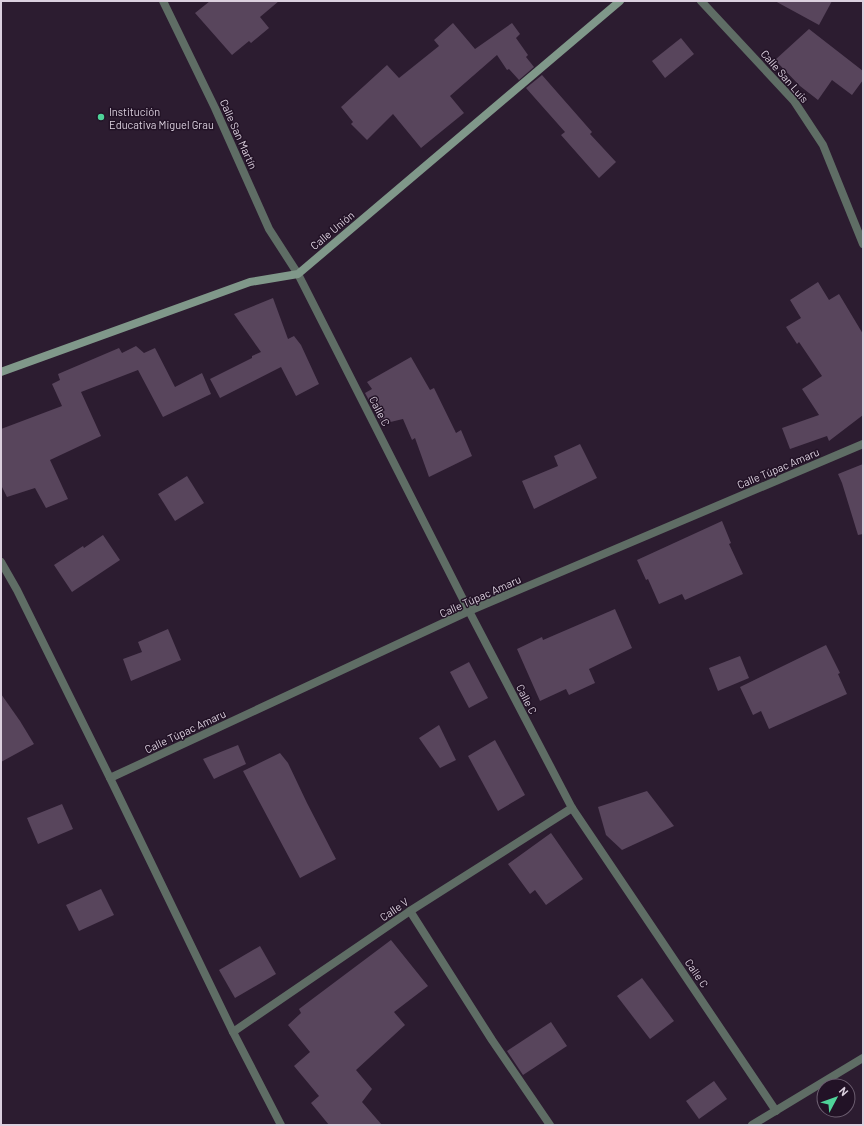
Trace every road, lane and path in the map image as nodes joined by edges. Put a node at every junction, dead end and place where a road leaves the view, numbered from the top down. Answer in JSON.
{"nodes":[{"id":1,"x":163,"y":1,"type":"edge"},
{"id":2,"x":620,"y":1,"type":"edge"},
{"id":3,"x":701,"y":1,"type":"edge"},
{"id":4,"x":863,"y":244,"type":"edge"},
{"id":5,"x":298,"y":274,"type":"junction"},
{"id":6,"x":1,"y":372,"type":"edge"},
{"id":7,"x":863,"y":444,"type":"edge"},
{"id":8,"x":1,"y":562,"type":"edge"},
{"id":9,"x":470,"y":611,"type":"junction"},
{"id":10,"x":110,"y":778,"type":"junction"},
{"id":11,"x":572,"y":808,"type":"junction"},
{"id":12,"x":410,"y":911,"type":"junction"},
{"id":13,"x":232,"y":1032,"type":"junction"},
{"id":14,"x":863,"y":1058,"type":"edge"},
{"id":15,"x":776,"y":1111,"type":"junction"},
{"id":16,"x":281,"y":1125,"type":"edge"},
{"id":17,"x":550,"y":1125,"type":"edge"},
{"id":18,"x":752,"y":1125,"type":"edge"}],
"edges":[{"from":1,"to":5,"type":"street","name":"Calle San Martín"},
{"from":2,"to":5,"type":"main road","name":"Calle Unión"},
{"from":3,"to":4,"type":"street","name":"Calle San Luis"},
{"from":5,"to":6,"type":"main road"},
{"from":5,"to":9,"type":"street","name":"Calle C"},
{"from":7,"to":9,"type":"street","name":"Calle Túpac Amaru"},
{"from":8,"to":10,"type":"street"},
{"from":9,"to":10,"type":"street","name":"Calle Túpac Amaru"},
{"from":9,"to":11,"type":"street","name":"Calle C"},
{"from":10,"to":13,"type":"street"},
{"from":11,"to":12,"type":"street","name":"Calle V"},
{"from":11,"to":15,"type":"street","name":"Calle C"},
{"from":12,"to":13,"type":"street","name":"Calle V"},
{"from":12,"to":17,"type":"street"},
{"from":13,"to":16,"type":"street"},
{"from":14,"to":15,"type":"street"},
{"from":15,"to":18,"type":"street"}]}
